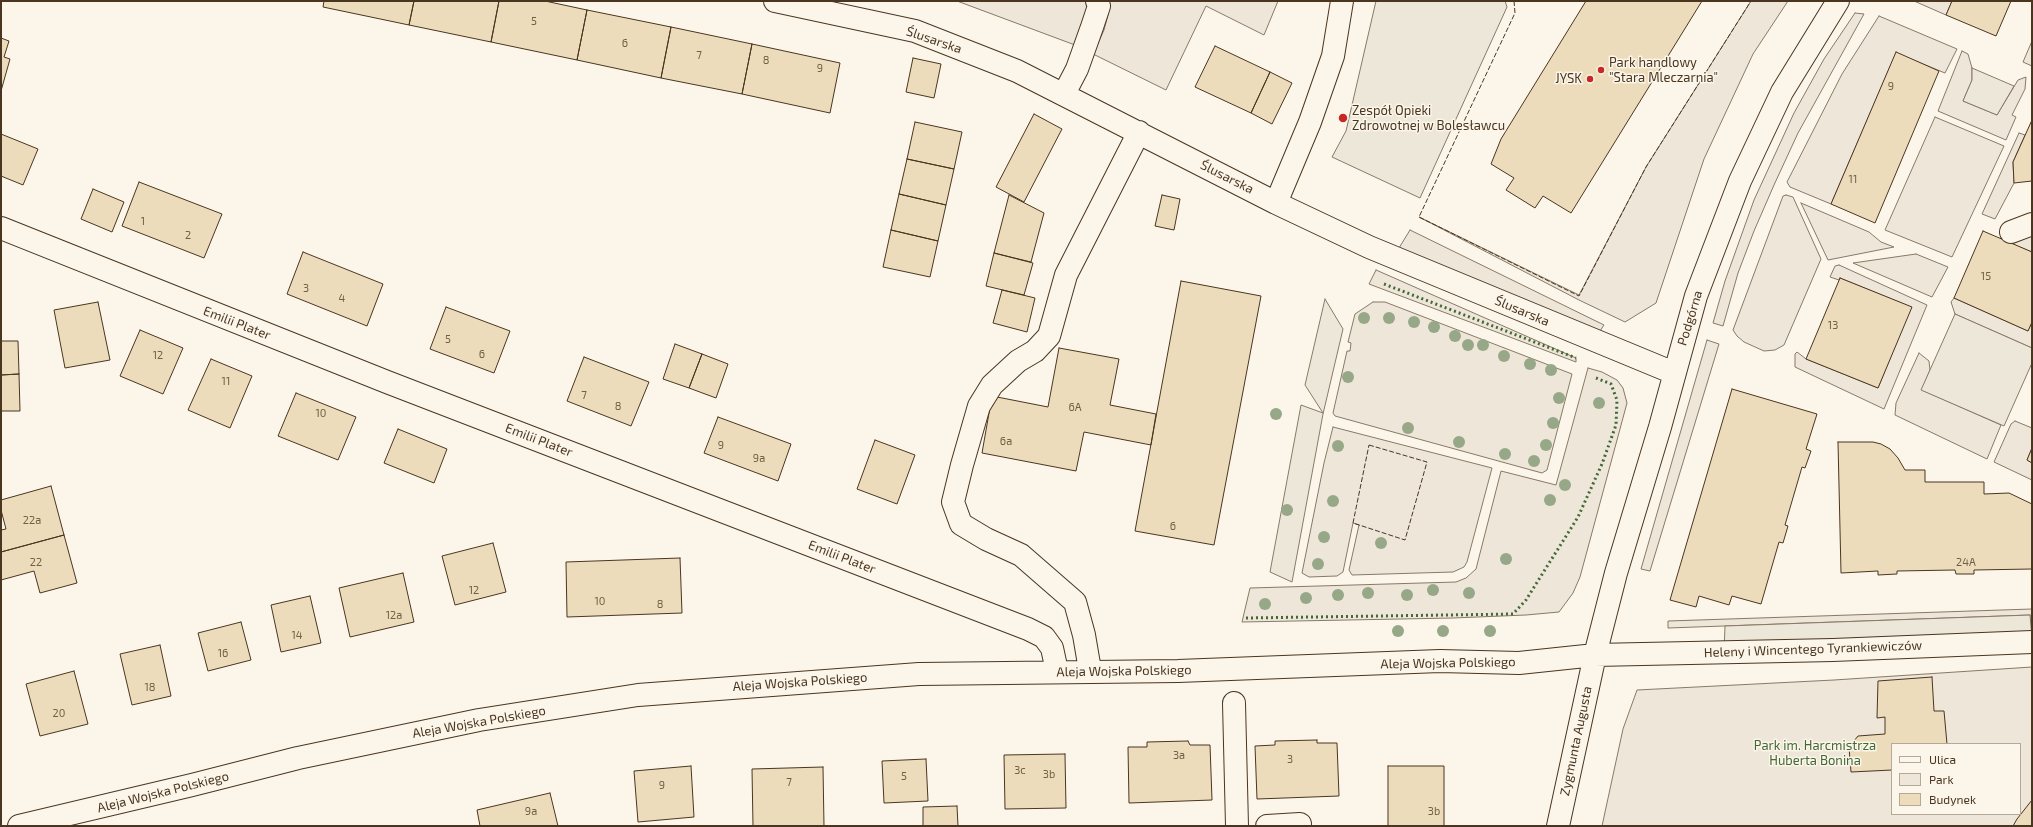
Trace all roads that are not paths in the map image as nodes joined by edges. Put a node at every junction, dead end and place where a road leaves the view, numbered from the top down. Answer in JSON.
{"nodes":[{"id":1,"x":775,"y":1,"type":"edge"},
{"id":2,"x":1097,"y":1,"type":"edge"},
{"id":3,"x":1342,"y":1,"type":"edge"},
{"id":4,"x":1838,"y":1,"type":"edge"},
{"id":5,"x":1064,"y":94,"type":"junction"},
{"id":6,"x":1139,"y":132,"type":"junction"},
{"id":7,"x":1276,"y":203,"type":"junction"},
{"id":8,"x":2032,"y":224,"type":"edge"},
{"id":9,"x":1,"y":228,"type":"edge"},
{"id":10,"x":2011,"y":232,"type":"dead end"},
{"id":11,"x":1674,"y":373,"type":"junction"},
{"id":12,"x":2032,"y":642,"type":"edge"},
{"id":13,"x":1595,"y":656,"type":"junction"},
{"id":14,"x":1090,"y":670,"type":"junction"},
{"id":15,"x":1057,"y":671,"type":"junction"},
{"id":16,"x":1234,"y":703,"type":"dead end"},
{"id":17,"x":1300,"y":824,"type":"dead end"},
{"id":18,"x":19,"y":826,"type":"edge"},
{"id":19,"x":1237,"y":826,"type":"edge"},
{"id":20,"x":1267,"y":826,"type":"edge"},
{"id":21,"x":1558,"y":826,"type":"edge"}],
"edges":[{"from":1,"to":5,"type":"street","name":"Ślusarska"},
{"from":2,"to":5,"type":"street"},
{"from":3,"to":7,"type":"street"},
{"from":4,"to":11,"type":"street","name":"Podgórna"},
{"from":5,"to":6,"type":"street","name":"Ślusarska"},
{"from":6,"to":7,"type":"street","name":"Ślusarska"},
{"from":6,"to":14,"type":"street"},
{"from":7,"to":11,"type":"street","name":"Ślusarska"},
{"from":8,"to":10,"type":"street"},
{"from":9,"to":15,"type":"street","name":"Emilii Plater"},
{"from":11,"to":13,"type":"street","name":"Podgórna"},
{"from":12,"to":13,"type":"street","name":"Heleny i Wincentego Tyrankiewiczów"},
{"from":13,"to":14,"type":"street","name":"Aleja Wojska Polskiego"},
{"from":13,"to":21,"type":"street","name":"Zygmunta Augusta"},
{"from":14,"to":15,"type":"street","name":"Aleja Wojska Polskiego"},
{"from":15,"to":18,"type":"street","name":"Aleja Wojska Polskiego"},
{"from":16,"to":19,"type":"street"},
{"from":17,"to":20,"type":"street"}]}
